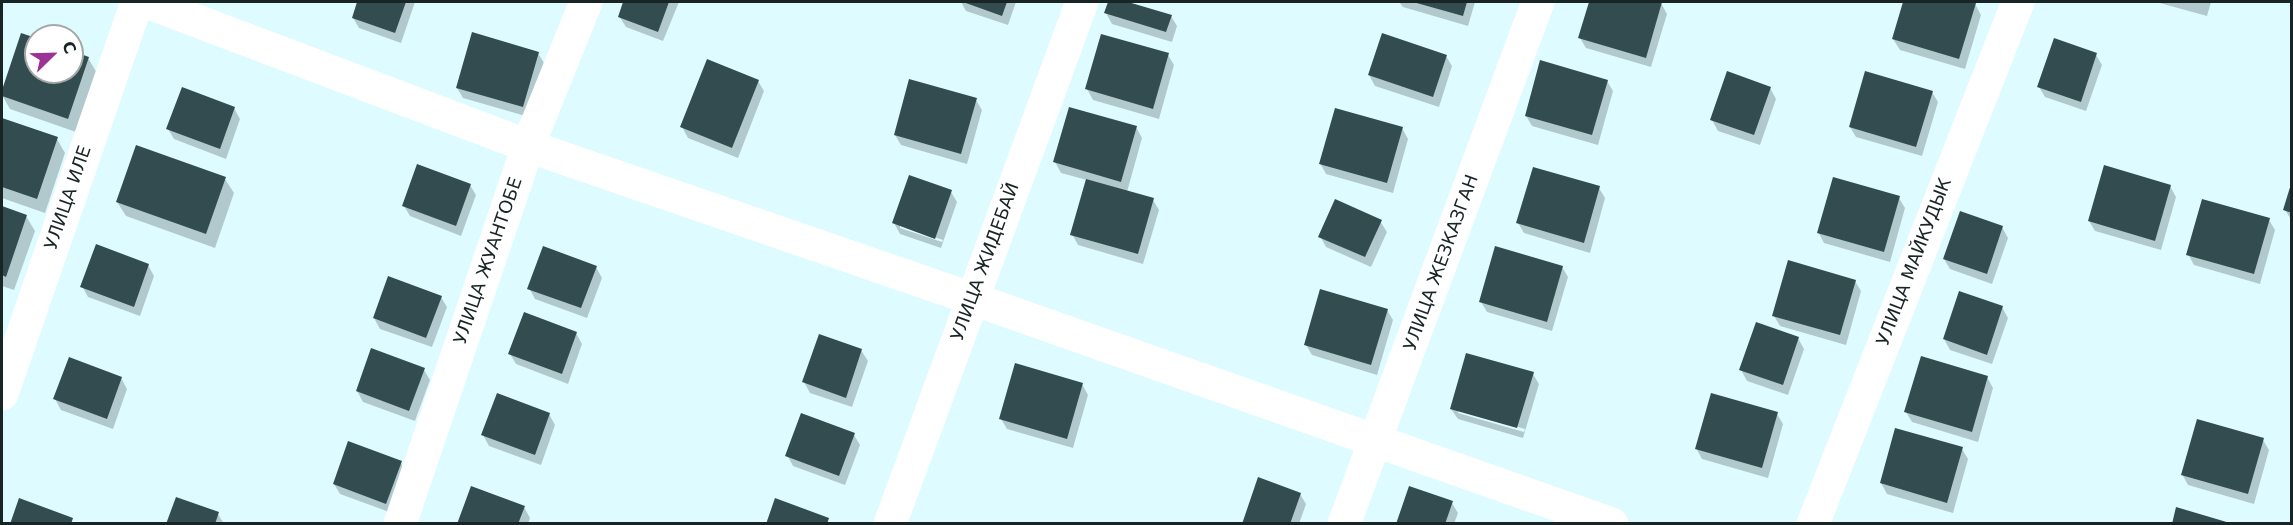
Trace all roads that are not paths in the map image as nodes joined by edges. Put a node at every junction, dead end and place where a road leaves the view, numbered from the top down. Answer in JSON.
{"nodes":[{"id":1,"x":137,"y":2,"type":"edge"},
{"id":2,"x":147,"y":2,"type":"edge"},
{"id":3,"x":586,"y":2,"type":"edge"},
{"id":4,"x":1082,"y":2,"type":"edge"},
{"id":5,"x":1538,"y":2,"type":"edge"},
{"id":6,"x":2018,"y":2,"type":"edge"},
{"id":7,"x":528,"y":146,"type":"junction"},
{"id":8,"x":973,"y":299,"type":"junction"},
{"id":9,"x":2,"y":394,"type":"edge"},
{"id":10,"x":1376,"y":441,"type":"junction"},
{"id":11,"x":400,"y":524,"type":"edge"},
{"id":12,"x":890,"y":524,"type":"edge"},
{"id":13,"x":1344,"y":524,"type":"edge"},
{"id":14,"x":1612,"y":524,"type":"edge"},
{"id":15,"x":1813,"y":524,"type":"edge"}],
"edges":[{"from":1,"to":9,"type":"street","name":"УЛИЦА ИЛЕ"},
{"from":2,"to":7,"type":"street"},
{"from":3,"to":7,"type":"street","name":"УЛИЦА ЖУАНТОБЕ"},
{"from":4,"to":8,"type":"street","name":"УЛИЦА ЖИДЕБАЙ"},
{"from":5,"to":10,"type":"street","name":"УЛИЦА ЖЕЗКАЗГАН"},
{"from":6,"to":15,"type":"street","name":"УЛИЦА МАЙКУДЫК"},
{"from":7,"to":8,"type":"street"},
{"from":7,"to":11,"type":"street","name":"УЛИЦА ЖУАНТОБЕ"},
{"from":8,"to":10,"type":"street"},
{"from":8,"to":12,"type":"street","name":"УЛИЦА ЖИДЕБАЙ"},
{"from":10,"to":13,"type":"street","name":"УЛИЦА ЖЕЗКАЗГАН"},
{"from":10,"to":14,"type":"street"}]}
